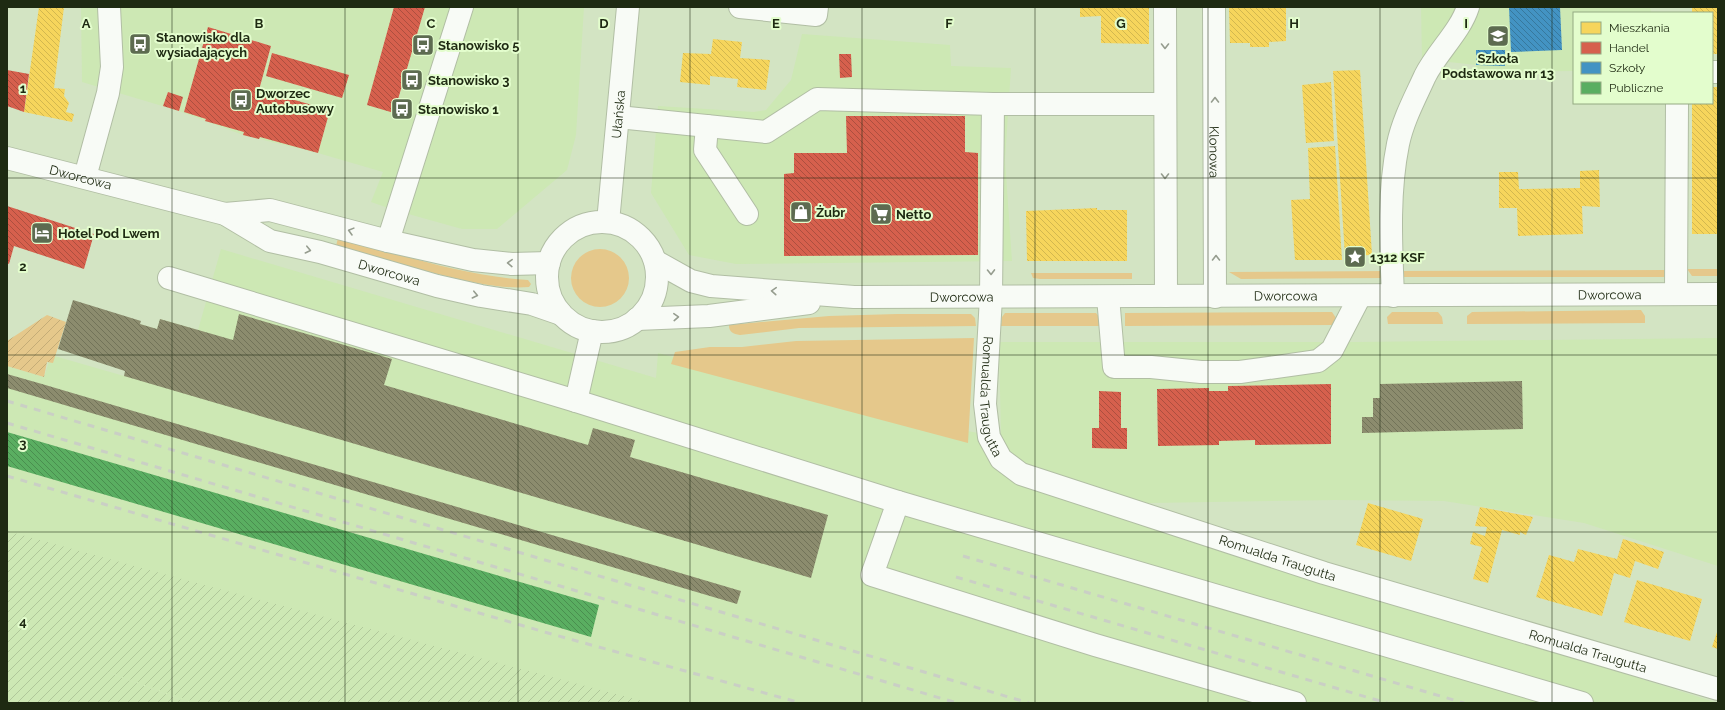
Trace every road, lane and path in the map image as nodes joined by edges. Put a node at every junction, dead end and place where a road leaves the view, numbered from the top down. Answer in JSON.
{"nodes":[{"id":1,"x":109,"y":7,"type":"edge"},
{"id":2,"x":462,"y":7,"type":"edge"},
{"id":3,"x":628,"y":7,"type":"edge"},
{"id":4,"x":740,"y":7,"type":"edge"},
{"id":5,"x":817,"y":7,"type":"edge"},
{"id":6,"x":1165,"y":7,"type":"edge"},
{"id":7,"x":1214,"y":7,"type":"edge"},
{"id":8,"x":1468,"y":7,"type":"edge"},
{"id":9,"x":993,"y":104,"type":"junction"},
{"id":10,"x":1165,"y":104,"type":"junction"},
{"id":11,"x":1677,"y":104,"type":"edge"},
{"id":12,"x":618,"y":117,"type":"junction"},
{"id":13,"x":707,"y":126,"type":"junction"},
{"id":14,"x":7,"y":158,"type":"edge"},
{"id":15,"x":85,"y":177,"type":"junction"},
{"id":16,"x":225,"y":214,"type":"junction"},
{"id":17,"x":747,"y":214,"type":"dead end"},
{"id":18,"x":608,"y":222,"type":"junction"},
{"id":19,"x":388,"y":241,"type":"junction"},
{"id":20,"x":655,"y":261,"type":"junction"},
{"id":21,"x":549,"y":263,"type":"junction"},
{"id":22,"x":169,"y":278,"type":"dead end"},
{"id":23,"x":1676,"y":294,"type":"junction"},
{"id":24,"x":1718,"y":294,"type":"edge"},
{"id":25,"x":1166,"y":296,"type":"junction"},
{"id":26,"x":1360,"y":296,"type":"junction"},
{"id":27,"x":1393,"y":296,"type":"junction"},
{"id":28,"x":854,"y":297,"type":"junction"},
{"id":29,"x":991,"y":297,"type":"junction"},
{"id":30,"x":1108,"y":297,"type":"junction"},
{"id":31,"x":1215,"y":297,"type":"junction"},
{"id":32,"x":561,"y":314,"type":"junction"},
{"id":33,"x":637,"y":319,"type":"junction"},
{"id":34,"x":592,"y":331,"type":"junction"},
{"id":35,"x":576,"y":401,"type":"junction"},
{"id":36,"x":898,"y":502,"type":"junction"},
{"id":37,"x":1718,"y":689,"type":"edge"},
{"id":38,"x":1295,"y":703,"type":"edge"},
{"id":39,"x":1582,"y":703,"type":"edge"}],
"edges":[{"from":1,"to":15,"type":"street"},
{"from":2,"to":19,"type":"street"},
{"from":3,"to":12,"type":"street","name":"Ułańska"},
{"from":4,"to":5,"type":"street"},
{"from":6,"to":10,"type":"street","one_way":true},
{"from":31,"to":7,"type":"street","name":"Klonowa","one_way":true},
{"from":8,"to":27,"type":"street"},
{"from":9,"to":10,"type":"street"},
{"from":9,"to":13,"type":"street"},
{"from":9,"to":29,"type":"street","name":"Romualda Traugutta","one_way":true},
{"from":10,"to":25,"type":"street","one_way":true},
{"from":11,"to":23,"type":"street"},
{"from":12,"to":13,"type":"street"},
{"from":12,"to":18,"type":"street","name":"Ułańska"},
{"from":13,"to":17,"type":"street"},
{"from":14,"to":15,"type":"street","name":"Dworcowa"},
{"from":15,"to":16,"type":"street","name":"Dworcowa"},
{"from":19,"to":16,"type":"street","name":"Dworcowa","one_way":true},
{"from":16,"to":32,"type":"street","name":"Dworcowa","one_way":true},
{"from":18,"to":20,"type":"street"},
{"from":18,"to":21,"type":"street"},
{"from":21,"to":19,"type":"street","name":"Dworcowa","one_way":true},
{"from":28,"to":20,"type":"street","name":"Dworcowa","one_way":true},
{"from":20,"to":33,"type":"street"},
{"from":21,"to":32,"type":"street"},
{"from":22,"to":35,"type":"street"},
{"from":23,"to":24,"type":"street","name":"Dworcowa"},
{"from":23,"to":27,"type":"street","name":"Dworcowa"},
{"from":25,"to":30,"type":"street","name":"Dworcowa"},
{"from":25,"to":31,"type":"street","name":"Dworcowa"},
{"from":26,"to":27,"type":"street","name":"Dworcowa"},
{"from":26,"to":30,"type":"street"},
{"from":26,"to":31,"type":"street","name":"Dworcowa"},
{"from":28,"to":29,"type":"street","name":"Dworcowa"},
{"from":33,"to":28,"type":"street","name":"Dworcowa","one_way":true},
{"from":29,"to":30,"type":"street","name":"Dworcowa"},
{"from":29,"to":37,"type":"street","name":"Romualda Traugutta"},
{"from":32,"to":34,"type":"street"},
{"from":33,"to":34,"type":"street"},
{"from":34,"to":35,"type":"street"},
{"from":35,"to":36,"type":"street"},
{"from":36,"to":38,"type":"street"},
{"from":36,"to":39,"type":"street"}]}
